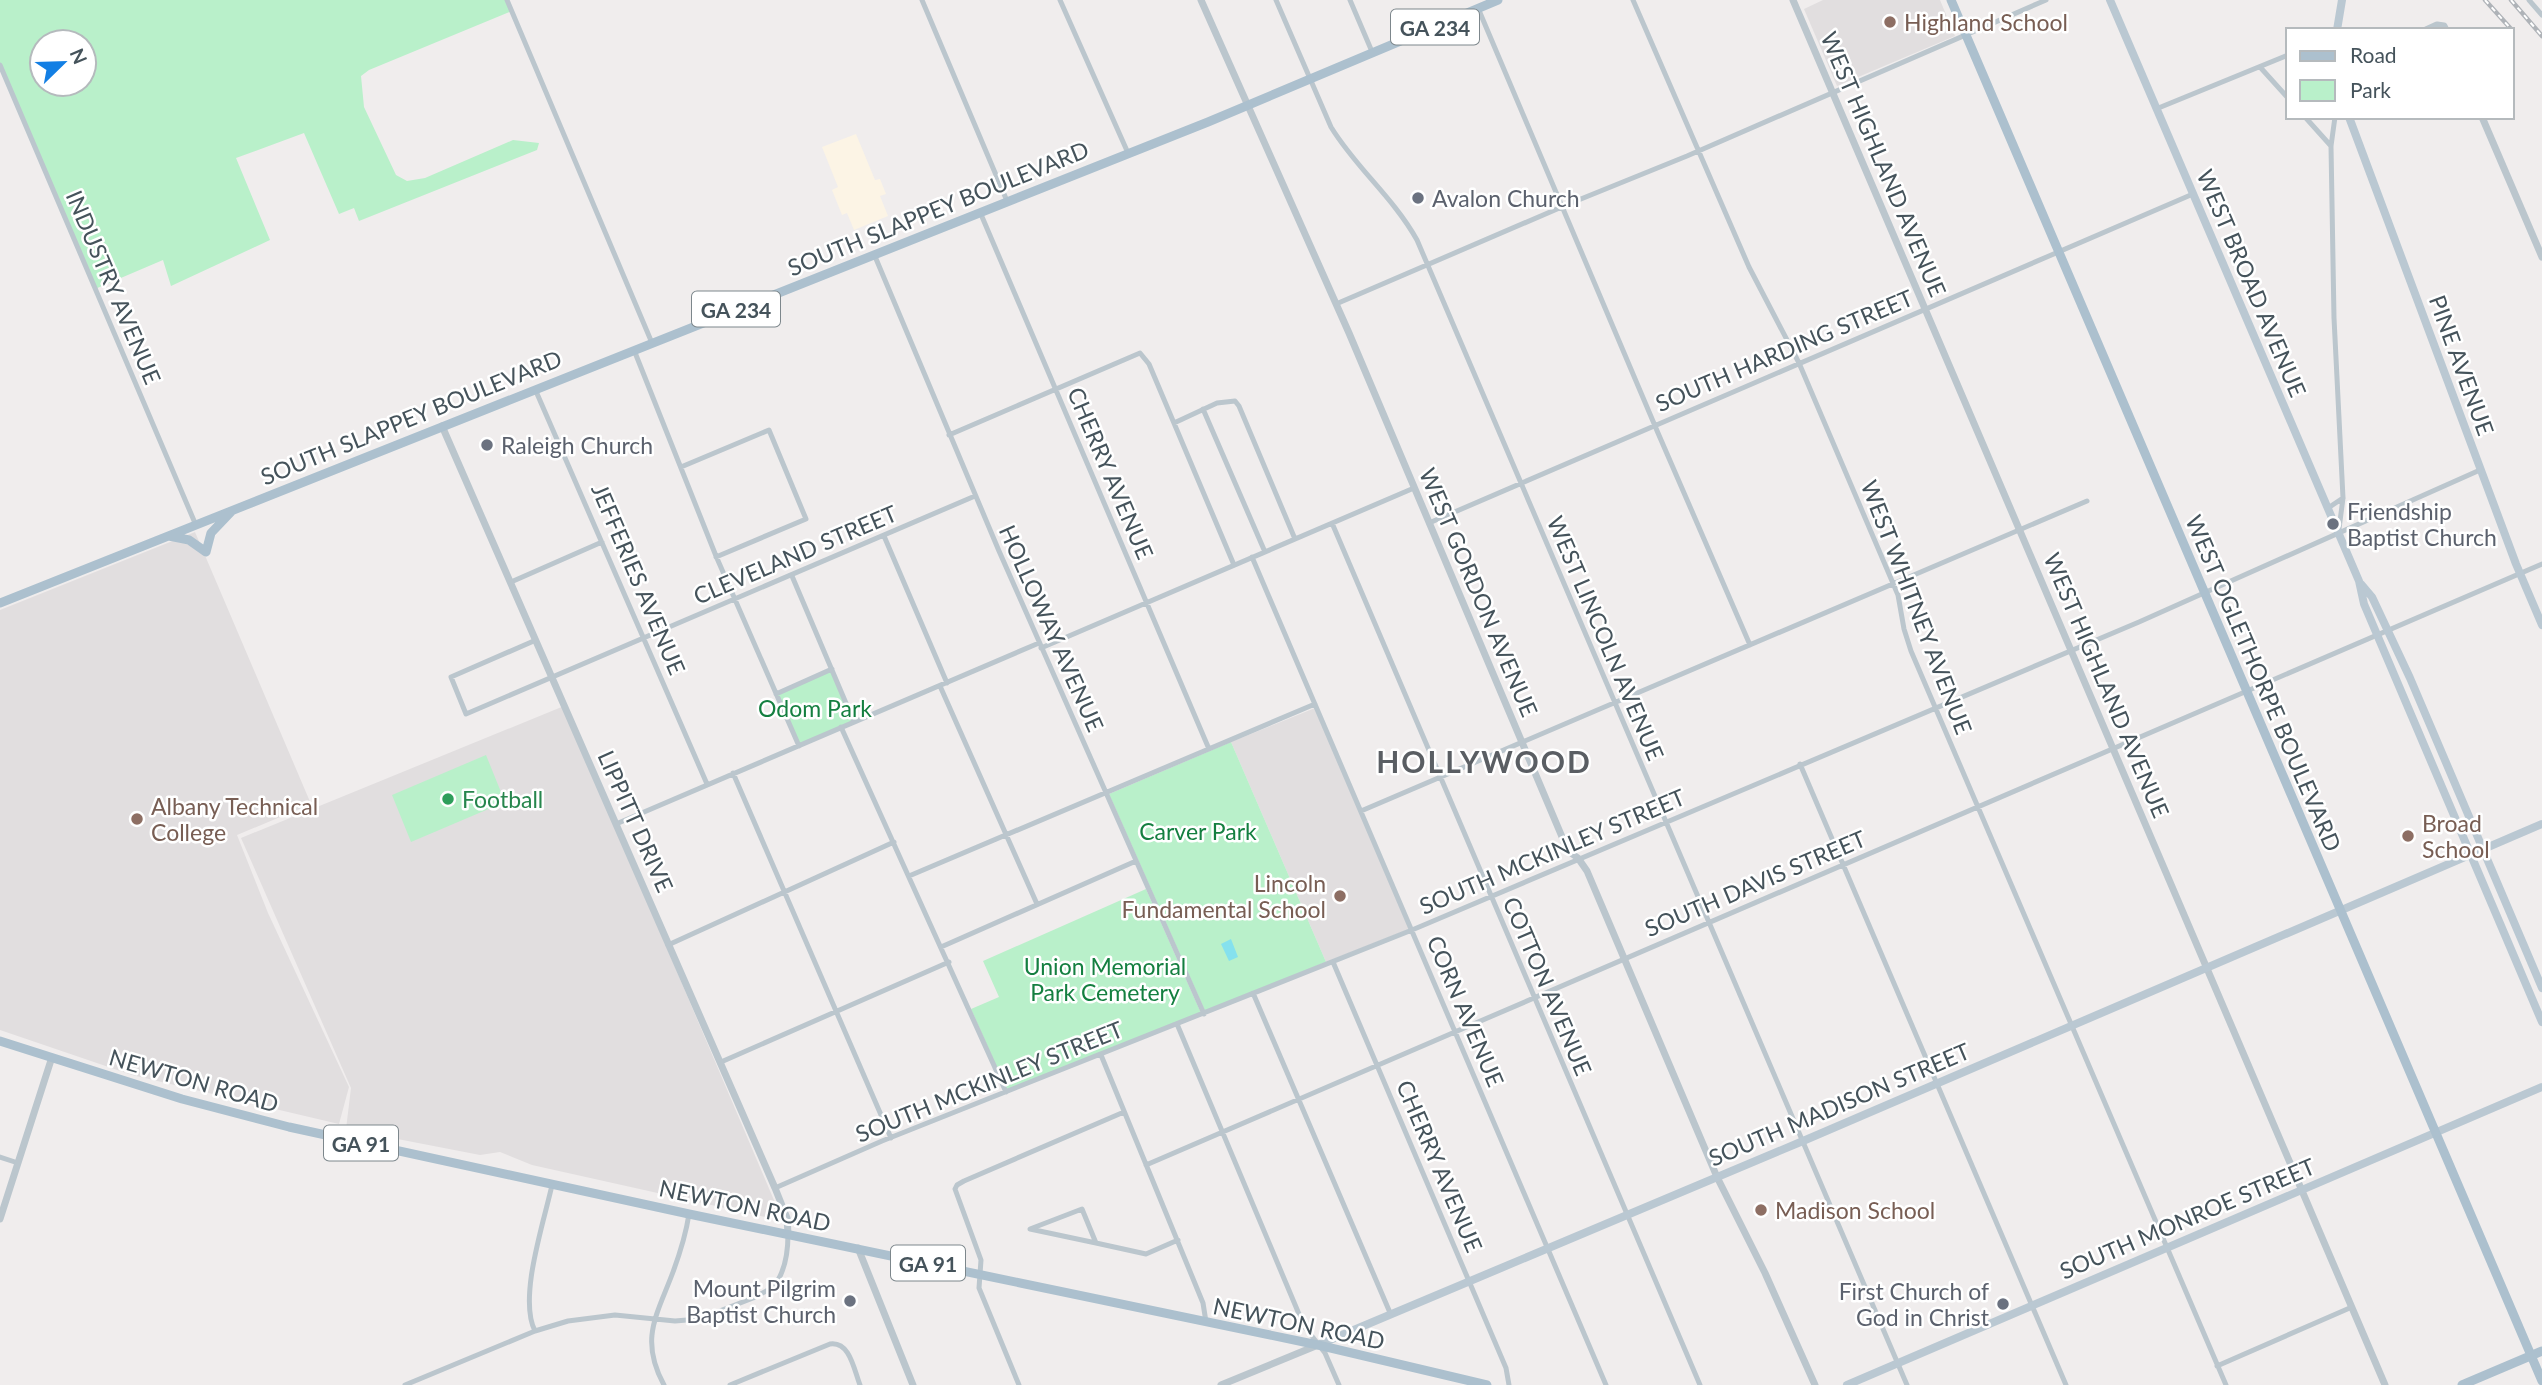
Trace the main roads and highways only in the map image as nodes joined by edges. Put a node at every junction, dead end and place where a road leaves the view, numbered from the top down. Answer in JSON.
{"nodes":[{"id":1,"x":1497,"y":0,"type":"edge"},
{"id":2,"x":1951,"y":0,"type":"edge"},
{"id":3,"x":2110,"y":0,"type":"edge"},
{"id":4,"x":2342,"y":0,"type":"edge"},
{"id":5,"x":2337,"y":28,"type":"edge"},
{"id":6,"x":2350,"y":119,"type":"edge"},
{"id":7,"x":234,"y":508,"type":"junction"},
{"id":8,"x":166,"y":535,"type":"junction"},
{"id":9,"x":2359,"y":581,"type":"junction"},
{"id":10,"x":0,"y":603,"type":"edge"},
{"id":11,"x":2542,"y":625,"type":"edge"},
{"id":12,"x":2542,"y":824,"type":"edge"},
{"id":13,"x":2483,"y":850,"type":"junction"},
{"id":14,"x":2471,"y":855,"type":"junction"},
{"id":15,"x":2341,"y":912,"type":"junction"},
{"id":16,"x":2542,"y":988,"type":"edge"},
{"id":17,"x":2542,"y":1022,"type":"edge"},
{"id":18,"x":0,"y":1041,"type":"edge"},
{"id":19,"x":2542,"y":1087,"type":"edge"},
{"id":20,"x":2434,"y":1132,"type":"junction"},
{"id":21,"x":1318,"y":1345,"type":"junction"},
{"id":22,"x":2542,"y":1351,"type":"edge"},
{"id":23,"x":2531,"y":1356,"type":"junction"},
{"id":24,"x":1450,"y":1380,"type":"edge"},
{"id":25,"x":2542,"y":1381,"type":"edge"},
{"id":26,"x":1487,"y":1385,"type":"edge"},
{"id":27,"x":1847,"y":1385,"type":"edge"},
{"id":28,"x":2462,"y":1385,"type":"edge"}],
"edges":[{"from":1,"to":7,"type":"main road","name":"SOUTH SLAPPEY BOULEVARD","number":"GA 234"},
{"from":2,"to":15,"type":"main road","name":"WEST OGLETHORPE BOULEVARD"},
{"from":3,"to":9,"type":"main road","name":"WEST BROAD AVENUE"},
{"from":4,"to":5,"type":"main road"},
{"from":6,"to":11,"type":"main road","name":"PINE AVENUE"},
{"from":7,"to":8,"type":"main road","name":"SOUTH SLAPPEY BOULEVARD","number":"GA 234"},
{"from":7,"to":8,"type":"main road"},
{"from":8,"to":10,"type":"main road","name":"SOUTH SLAPPEY BOULEVARD","number":"GA 234"},
{"from":9,"to":13,"type":"main road","name":"WEST BROAD AVENUE"},
{"from":9,"to":14,"type":"main road","name":"WEST BROAD AVENUE"},
{"from":12,"to":13,"type":"main road","name":"SOUTH MADISON STREET"},
{"from":13,"to":14,"type":"main road","name":"SOUTH MADISON STREET"},
{"from":13,"to":16,"type":"main road","name":"WEST BROAD AVENUE"},
{"from":14,"to":15,"type":"main road","name":"SOUTH MADISON STREET"},
{"from":14,"to":17,"type":"main road","name":"WEST BROAD AVENUE"},
{"from":15,"to":20,"type":"main road","name":"WEST OGLETHORPE BOULEVARD"},
{"from":15,"to":21,"type":"main road","name":"SOUTH MADISON STREET"},
{"from":18,"to":21,"type":"main road","name":"NEWTON ROAD","number":"GA 91"},
{"from":19,"to":20,"type":"main road","name":"SOUTH MONROE STREET"},
{"from":20,"to":23,"type":"main road","name":"WEST OGLETHORPE BOULEVARD"},
{"from":20,"to":27,"type":"main road","name":"SOUTH MONROE STREET"},
{"from":21,"to":24,"type":"main road","name":"NEWTON ROAD","number":"GA 91"},
{"from":22,"to":23,"type":"main road"},
{"from":23,"to":25,"type":"main road","name":"WEST OGLETHORPE BOULEVARD"},
{"from":23,"to":28,"type":"main road"},
{"from":24,"to":26,"type":"main road","name":"NEWTON ROAD","number":"GA 91"}]}
